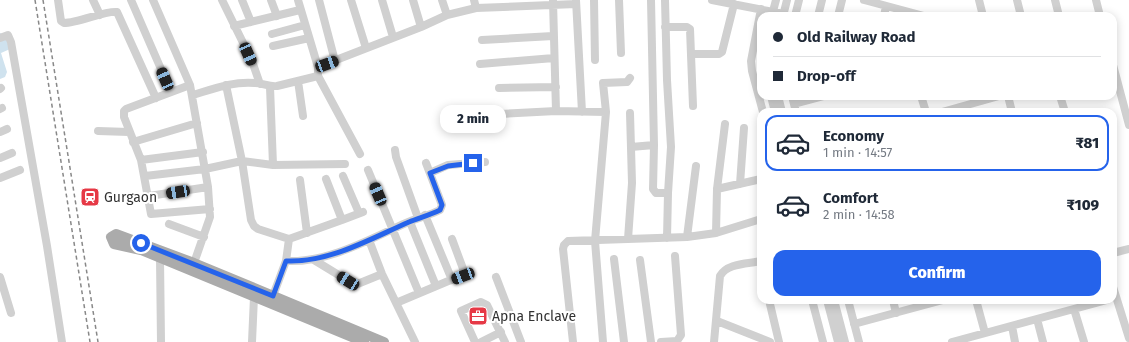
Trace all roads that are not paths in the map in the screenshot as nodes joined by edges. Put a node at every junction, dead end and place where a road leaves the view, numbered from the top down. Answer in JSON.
{"nodes":[{"id":1,"x":58,"y":0,"type":"edge"},
{"id":2,"x":93,"y":0,"type":"edge"},
{"id":3,"x":131,"y":0,"type":"edge"},
{"id":4,"x":153,"y":0,"type":"edge"},
{"id":5,"x":222,"y":0,"type":"edge"},
{"id":6,"x":242,"y":0,"type":"edge"},
{"id":7,"x":271,"y":0,"type":"edge"},
{"id":8,"x":298,"y":0,"type":"edge"},
{"id":9,"x":319,"y":0,"type":"edge"},
{"id":10,"x":351,"y":0,"type":"edge"},
{"id":11,"x":382,"y":0,"type":"edge"},
{"id":12,"x":412,"y":0,"type":"edge"},
{"id":13,"x":442,"y":0,"type":"edge"},
{"id":14,"x":594,"y":0,"type":"edge"},
{"id":15,"x":620,"y":0,"type":"edge"},
{"id":16,"x":651,"y":0,"type":"edge"},
{"id":17,"x":665,"y":0,"type":"edge"},
{"id":18,"x":715,"y":0,"type":"edge"},
{"id":19,"x":776,"y":0,"type":"edge"},
{"id":20,"x":787,"y":0,"type":"edge"},
{"id":21,"x":799,"y":0,"type":"edge"},
{"id":22,"x":822,"y":0,"type":"edge"},
{"id":23,"x":842,"y":0,"type":"edge"},
{"id":24,"x":864,"y":0,"type":"edge"},
{"id":25,"x":978,"y":0,"type":"edge"},
{"id":26,"x":1017,"y":0,"type":"edge"},
{"id":27,"x":1055,"y":0,"type":"edge"},
{"id":28,"x":1096,"y":0,"type":"edge"},
{"id":29,"x":552,"y":2,"type":"edge"},
{"id":30,"x":576,"y":2,"type":"edge"},
{"id":31,"x":475,"y":4,"type":"edge"},
{"id":32,"x":491,"y":4,"type":"edge"},
{"id":33,"x":522,"y":4,"type":"edge"},
{"id":34,"x":734,"y":4,"type":"junction"},
{"id":35,"x":886,"y":6,"type":"junction"},
{"id":36,"x":761,"y":9,"type":"junction"},
{"id":37,"x":300,"y":10,"type":"junction"},
{"id":38,"x":760,"y":12,"type":"edge"},
{"id":39,"x":768,"y":12,"type":"edge"},
{"id":40,"x":773,"y":12,"type":"edge"},
{"id":41,"x":784,"y":12,"type":"edge"},
{"id":42,"x":796,"y":12,"type":"edge"},
{"id":43,"x":819,"y":12,"type":"edge"},
{"id":44,"x":839,"y":12,"type":"edge"},
{"id":45,"x":885,"y":12,"type":"edge"},
{"id":46,"x":909,"y":12,"type":"edge"},
{"id":47,"x":982,"y":12,"type":"edge"},
{"id":48,"x":1020,"y":12,"type":"edge"},
{"id":49,"x":1058,"y":12,"type":"edge"},
{"id":50,"x":1099,"y":12,"type":"edge"},
{"id":51,"x":100,"y":15,"type":"junction"},
{"id":52,"x":447,"y":15,"type":"junction"},
{"id":53,"x":277,"y":16,"type":"junction"},
{"id":54,"x":251,"y":22,"type":"junction"},
{"id":55,"x":305,"y":25,"type":"junction"},
{"id":56,"x":234,"y":26,"type":"junction"},
{"id":57,"x":421,"y":27,"type":"junction"},
{"id":58,"x":665,"y":27,"type":"junction"},
{"id":59,"x":757,"y":30,"type":"edge"},
{"id":60,"x":272,"y":34,"type":"dead end"},
{"id":61,"x":552,"y":36,"type":"junction"},
{"id":62,"x":393,"y":37,"type":"junction"},
{"id":63,"x":0,"y":38,"type":"edge"},
{"id":64,"x":309,"y":38,"type":"junction"},
{"id":65,"x":482,"y":40,"type":"dead end"},
{"id":66,"x":273,"y":46,"type":"dead end"},
{"id":67,"x":366,"y":48,"type":"junction"},
{"id":68,"x":621,"y":53,"type":"dead end"},
{"id":69,"x":691,"y":54,"type":"junction"},
{"id":70,"x":554,"y":58,"type":"junction"},
{"id":71,"x":336,"y":60,"type":"junction"},
{"id":72,"x":595,"y":60,"type":"dead end"},
{"id":73,"x":480,"y":64,"type":"dead end"},
{"id":74,"x":318,"y":67,"type":"junction"},
{"id":75,"x":318,"y":76,"type":"junction"},
{"id":76,"x":630,"y":78,"type":"dead end"},
{"id":77,"x":1117,"y":80,"type":"edge"},
{"id":78,"x":298,"y":81,"type":"junction"},
{"id":79,"x":260,"y":84,"type":"junction"},
{"id":80,"x":190,"y":85,"type":"junction"},
{"id":81,"x":226,"y":85,"type":"junction"},
{"id":82,"x":270,"y":87,"type":"junction"},
{"id":83,"x":556,"y":87,"type":"junction"},
{"id":84,"x":499,"y":88,"type":"dead end"},
{"id":85,"x":757,"y":90,"type":"edge"},
{"id":86,"x":171,"y":92,"type":"junction"},
{"id":87,"x":193,"y":95,"type":"junction"},
{"id":88,"x":156,"y":98,"type":"junction"},
{"id":89,"x":808,"y":100,"type":"edge"},
{"id":90,"x":990,"y":100,"type":"edge"},
{"id":91,"x":794,"y":104,"type":"edge"},
{"id":92,"x":693,"y":106,"type":"dead end"},
{"id":93,"x":970,"y":108,"type":"edge"},
{"id":94,"x":556,"y":111,"type":"junction"},
{"id":95,"x":582,"y":112,"type":"junction"},
{"id":96,"x":606,"y":112,"type":"junction"},
{"id":97,"x":630,"y":112,"type":"dead end"},
{"id":98,"x":500,"y":114,"type":"dead end"},
{"id":99,"x":303,"y":116,"type":"dead end"},
{"id":100,"x":1128,"y":120,"type":"edge"},
{"id":101,"x":197,"y":123,"type":"junction"},
{"id":102,"x":724,"y":124,"type":"dead end"},
{"id":103,"x":744,"y":128,"type":"dead end"},
{"id":104,"x":98,"y":131,"type":"dead end"},
{"id":105,"x":129,"y":132,"type":"junction"},
{"id":106,"x":133,"y":142,"type":"junction"},
{"id":107,"x":654,"y":145,"type":"junction"},
{"id":108,"x":631,"y":147,"type":"junction"},
{"id":109,"x":395,"y":150,"type":"dead end"},
{"id":110,"x":203,"y":152,"type":"junction"},
{"id":111,"x":12,"y":153,"type":"dead end"},
{"id":112,"x":360,"y":154,"type":"dead end"},
{"id":113,"x":0,"y":158,"type":"edge"},
{"id":114,"x":141,"y":160,"type":"junction"},
{"id":115,"x":242,"y":161,"type":"junction"},
{"id":116,"x":485,"y":162,"type":"dead end"},
{"id":117,"x":426,"y":163,"type":"dead end"},
{"id":118,"x":345,"y":164,"type":"dead end"},
{"id":119,"x":273,"y":165,"type":"junction"},
{"id":120,"x":696,"y":166,"type":"dead end"},
{"id":121,"x":205,"y":169,"type":"junction"},
{"id":122,"x":20,"y":170,"type":"dead end"},
{"id":123,"x":368,"y":170,"type":"dead end"},
{"id":124,"x":430,"y":173,"type":"junction"},
{"id":125,"x":145,"y":176,"type":"junction"},
{"id":126,"x":343,"y":176,"type":"dead end"},
{"id":127,"x":0,"y":178,"type":"edge"},
{"id":128,"x":326,"y":179,"type":"dead end"},
{"id":129,"x":757,"y":179,"type":"edge"},
{"id":130,"x":300,"y":180,"type":"dead end"},
{"id":131,"x":740,"y":184,"type":"junction"},
{"id":132,"x":208,"y":187,"type":"junction"},
{"id":133,"x":717,"y":189,"type":"junction"},
{"id":134,"x":668,"y":193,"type":"junction"},
{"id":135,"x":149,"y":196,"type":"junction"},
{"id":136,"x":210,"y":209,"type":"junction"},
{"id":137,"x":422,"y":216,"type":"junction"},
{"id":138,"x":342,"y":220,"type":"junction"},
{"id":139,"x":757,"y":220,"type":"edge"},
{"id":140,"x":410,"y":222,"type":"junction"},
{"id":141,"x":169,"y":224,"type":"dead end"},
{"id":142,"x":393,"y":229,"type":"junction"},
{"id":143,"x":307,"y":233,"type":"junction"},
{"id":144,"x":716,"y":233,"type":"junction"},
{"id":145,"x":204,"y":237,"type":"junction"},
{"id":146,"x":687,"y":237,"type":"junction"},
{"id":147,"x":667,"y":238,"type":"junction"},
{"id":148,"x":289,"y":239,"type":"junction"},
{"id":149,"x":452,"y":239,"type":"dead end"},
{"id":150,"x":628,"y":239,"type":"junction"},
{"id":151,"x":369,"y":240,"type":"junction"},
{"id":152,"x":595,"y":241,"type":"junction"},
{"id":153,"x":1129,"y":249,"type":"edge"},
{"id":154,"x":1117,"y":252,"type":"edge"},
{"id":155,"x":675,"y":256,"type":"dead end"},
{"id":156,"x":160,"y":258,"type":"junction"},
{"id":157,"x":314,"y":260,"type":"junction"},
{"id":158,"x":614,"y":260,"type":"dead end"},
{"id":159,"x":640,"y":260,"type":"dead end"},
{"id":160,"x":286,"y":261,"type":"junction"},
{"id":161,"x":757,"y":262,"type":"edge"},
{"id":162,"x":194,"y":263,"type":"junction"},
{"id":163,"x":382,"y":274,"type":"junction"},
{"id":164,"x":0,"y":277,"type":"edge"},
{"id":165,"x":496,"y":277,"type":"dead end"},
{"id":166,"x":452,"y":280,"type":"junction"},
{"id":167,"x":436,"y":286,"type":"junction"},
{"id":168,"x":419,"y":293,"type":"junction"},
{"id":169,"x":254,"y":297,"type":"junction"},
{"id":170,"x":272,"y":300,"type":"junction"},
{"id":171,"x":396,"y":303,"type":"junction"},
{"id":172,"x":771,"y":304,"type":"edge"},
{"id":173,"x":813,"y":304,"type":"edge"},
{"id":174,"x":828,"y":304,"type":"edge"},
{"id":175,"x":835,"y":304,"type":"edge"},
{"id":176,"x":849,"y":304,"type":"edge"},
{"id":177,"x":894,"y":304,"type":"edge"},
{"id":178,"x":929,"y":304,"type":"edge"},
{"id":179,"x":977,"y":304,"type":"edge"},
{"id":180,"x":1092,"y":304,"type":"edge"},
{"id":181,"x":1116,"y":304,"type":"edge"},
{"id":182,"x":1074,"y":309,"type":"junction"},
{"id":183,"x":11,"y":313,"type":"dead end"},
{"id":184,"x":896,"y":313,"type":"junction"},
{"id":185,"x":1037,"y":319,"type":"junction"},
{"id":186,"x":717,"y":321,"type":"junction"},
{"id":187,"x":854,"y":324,"type":"junction"},
{"id":188,"x":1012,"y":326,"type":"junction"},
{"id":189,"x":501,"y":332,"type":"junction"},
{"id":190,"x":985,"y":333,"type":"junction"},
{"id":191,"x":1129,"y":338,"type":"edge"},
{"id":192,"x":62,"y":342,"type":"edge"},
{"id":193,"x":161,"y":342,"type":"edge"},
{"id":194,"x":252,"y":342,"type":"edge"},
{"id":195,"x":364,"y":342,"type":"edge"},
{"id":196,"x":384,"y":342,"type":"edge"},
{"id":197,"x":415,"y":342,"type":"edge"},
{"id":198,"x":474,"y":342,"type":"edge"},
{"id":199,"x":481,"y":342,"type":"edge"},
{"id":200,"x":505,"y":342,"type":"edge"},
{"id":201,"x":521,"y":342,"type":"edge"},
{"id":202,"x":573,"y":342,"type":"edge"},
{"id":203,"x":603,"y":342,"type":"edge"},
{"id":204,"x":624,"y":342,"type":"edge"},
{"id":205,"x":651,"y":342,"type":"edge"},
{"id":206,"x":660,"y":342,"type":"edge"},
{"id":207,"x":714,"y":342,"type":"edge"},
{"id":208,"x":770,"y":342,"type":"edge"},
{"id":209,"x":779,"y":342,"type":"edge"},
{"id":210,"x":823,"y":342,"type":"edge"},
{"id":211,"x":838,"y":342,"type":"edge"},
{"id":212,"x":845,"y":342,"type":"edge"},
{"id":213,"x":859,"y":342,"type":"edge"},
{"id":214,"x":952,"y":342,"type":"edge"},
{"id":215,"x":1015,"y":342,"type":"edge"},
{"id":216,"x":1043,"y":342,"type":"edge"},
{"id":217,"x":1084,"y":342,"type":"edge"}],
"edges":[{"from":1,"to":51,"type":"street"},
{"from":2,"to":51,"type":"street"},
{"from":3,"to":86,"type":"street"},
{"from":4,"to":80,"type":"street"},
{"from":5,"to":56,"type":"street"},
{"from":6,"to":54,"type":"street"},
{"from":7,"to":53,"type":"street"},
{"from":8,"to":37,"type":"street"},
{"from":9,"to":71,"type":"street"},
{"from":10,"to":67,"type":"street"},
{"from":11,"to":62,"type":"street"},
{"from":12,"to":57,"type":"street"},
{"from":13,"to":52,"type":"street"},
{"from":14,"to":72,"type":"street"},
{"from":15,"to":68,"type":"street"},
{"from":16,"to":107,"type":"street"},
{"from":17,"to":58,"type":"street"},
{"from":18,"to":34,"type":"street"},
{"from":19,"to":40,"type":"street"},
{"from":20,"to":41,"type":"street"},
{"from":21,"to":42,"type":"street"},
{"from":22,"to":43,"type":"street"},
{"from":23,"to":44,"type":"street"},
{"from":24,"to":35,"type":"street"},
{"from":25,"to":47,"type":"street"},
{"from":26,"to":48,"type":"street"},
{"from":27,"to":49,"type":"street"},
{"from":28,"to":50,"type":"street"},
{"from":29,"to":30,"type":"street"},
{"from":29,"to":33,"type":"street"},
{"from":29,"to":61,"type":"street"},
{"from":30,"to":95,"type":"street"},
{"from":31,"to":32,"type":"street"},
{"from":31,"to":52,"type":"street"},
{"from":32,"to":33,"type":"street"},
{"from":34,"to":36,"type":"street"},
{"from":34,"to":69,"type":"street"},
{"from":35,"to":45,"type":"street"},
{"from":35,"to":46,"type":"street"},
{"from":36,"to":38,"type":"street"},
{"from":36,"to":39,"type":"street"},
{"from":37,"to":53,"type":"street"},
{"from":37,"to":55,"type":"street"},
{"from":51,"to":88,"type":"street"},
{"from":52,"to":57,"type":"street"},
{"from":53,"to":54,"type":"street"},
{"from":54,"to":56,"type":"street"},
{"from":55,"to":60,"type":"street"},
{"from":55,"to":64,"type":"street"},
{"from":56,"to":79,"type":"street"},
{"from":57,"to":62,"type":"street"},
{"from":58,"to":69,"type":"street"},
{"from":58,"to":134,"type":"street"},
{"from":59,"to":85,"type":"street"},
{"from":61,"to":65,"type":"street"},
{"from":61,"to":70,"type":"street"},
{"from":62,"to":67,"type":"street"},
{"from":63,"to":192,"type":"street"},
{"from":64,"to":66,"type":"street"},
{"from":64,"to":74,"type":"street"},
{"from":67,"to":71,"type":"street"},
{"from":69,"to":92,"type":"street"},
{"from":70,"to":73,"type":"street"},
{"from":70,"to":83,"type":"street"},
{"from":71,"to":74,"type":"street"},
{"from":74,"to":75,"type":"street"},
{"from":75,"to":78,"type":"street"},
{"from":75,"to":112,"type":"street"},
{"from":76,"to":96,"type":"street"},
{"from":77,"to":100,"type":"street"},
{"from":78,"to":82,"type":"street"},
{"from":78,"to":99,"type":"street"},
{"from":79,"to":81,"type":"street"},
{"from":79,"to":82,"type":"street"},
{"from":80,"to":86,"type":"street"},
{"from":80,"to":87,"type":"street"},
{"from":81,"to":87,"type":"street"},
{"from":81,"to":115,"type":"street"},
{"from":82,"to":119,"type":"street"},
{"from":83,"to":84,"type":"street"},
{"from":83,"to":94,"type":"street"},
{"from":86,"to":88,"type":"street"},
{"from":87,"to":101,"type":"street"},
{"from":88,"to":105,"type":"street"},
{"from":89,"to":91,"type":"street"},
{"from":90,"to":93,"type":"street"},
{"from":94,"to":95,"type":"street"},
{"from":94,"to":98,"type":"street"},
{"from":95,"to":96,"type":"street"},
{"from":96,"to":152,"type":"street"},
{"from":97,"to":108,"type":"street"},
{"from":101,"to":106,"type":"street"},
{"from":101,"to":110,"type":"street"},
{"from":102,"to":133,"type":"street"},
{"from":103,"to":131,"type":"street"},
{"from":104,"to":105,"type":"street"},
{"from":105,"to":106,"type":"street"},
{"from":106,"to":114,"type":"street"},
{"from":107,"to":108,"type":"street"},
{"from":107,"to":134,"type":"street"},
{"from":108,"to":150,"type":"street"},
{"from":109,"to":137,"type":"street"},
{"from":110,"to":114,"type":"street"},
{"from":110,"to":121,"type":"street"},
{"from":111,"to":113,"type":"street"},
{"from":114,"to":125,"type":"street"},
{"from":115,"to":119,"type":"street"},
{"from":115,"to":121,"type":"street"},
{"from":115,"to":148,"type":"street"},
{"from":116,"to":124,"type":"street"},
{"from":117,"to":124,"type":"street"},
{"from":118,"to":119,"type":"street"},
{"from":120,"to":146,"type":"street"},
{"from":121,"to":125,"type":"street"},
{"from":121,"to":132,"type":"street"},
{"from":122,"to":127,"type":"street"},
{"from":123,"to":142,"type":"street"},
{"from":124,"to":137,"type":"street"},
{"from":125,"to":135,"type":"street"},
{"from":126,"to":138,"type":"street"},
{"from":128,"to":138,"type":"street"},
{"from":129,"to":131,"type":"street"},
{"from":130,"to":143,"type":"street"},
{"from":131,"to":133,"type":"street"},
{"from":132,"to":135,"type":"street"},
{"from":132,"to":136,"type":"street"},
{"from":133,"to":144,"type":"street"},
{"from":134,"to":147,"type":"street"},
{"from":135,"to":136,"type":"street"},
{"from":136,"to":145,"type":"street"},
{"from":137,"to":140,"type":"street"},
{"from":137,"to":166,"type":"street"},
{"from":138,"to":143,"type":"street"},
{"from":139,"to":144,"type":"street"},
{"from":140,"to":142,"type":"street"},
{"from":140,"to":167,"type":"street"},
{"from":141,"to":145,"type":"street"},
{"from":142,"to":151,"type":"street"},
{"from":142,"to":168,"type":"street"},
{"from":143,"to":148,"type":"street"},
{"from":144,"to":146,"type":"street"},
{"from":145,"to":162,"type":"street"},
{"from":146,"to":147,"type":"street"},
{"from":147,"to":150,"type":"street"},
{"from":148,"to":160,"type":"street"},
{"from":149,"to":166,"type":"street"},
{"from":150,"to":152,"type":"street"},
{"from":151,"to":157,"type":"street"},
{"from":151,"to":163,"type":"street"},
{"from":152,"to":202,"type":"street"},
{"from":152,"to":203,"type":"street"},
{"from":153,"to":154,"type":"street"},
{"from":155,"to":206,"type":"street"},
{"from":156,"to":162,"type":"main road"},
{"from":156,"to":169,"type":"main road"},
{"from":156,"to":193,"type":"street"},
{"from":157,"to":160,"type":"street"},
{"from":157,"to":163,"type":"street"},
{"from":158,"to":204,"type":"street"},
{"from":159,"to":205,"type":"street"},
{"from":160,"to":170,"type":"street"},
{"from":161,"to":186,"type":"street"},
{"from":162,"to":170,"type":"main road"},
{"from":163,"to":171,"type":"street"},
{"from":164,"to":183,"type":"street"},
{"from":165,"to":201,"type":"street"},
{"from":166,"to":167,"type":"street"},
{"from":167,"to":168,"type":"street"},
{"from":168,"to":171,"type":"street"},
{"from":169,"to":170,"type":"main road"},
{"from":169,"to":194,"type":"street"},
{"from":170,"to":195,"type":"main road"},
{"from":170,"to":196,"type":"main road"},
{"from":171,"to":197,"type":"street"},
{"from":172,"to":209,"type":"street"},
{"from":173,"to":210,"type":"street"},
{"from":174,"to":211,"type":"street"},
{"from":175,"to":212,"type":"street"},
{"from":176,"to":187,"type":"street"},
{"from":177,"to":184,"type":"street"},
{"from":178,"to":184,"type":"street"},
{"from":179,"to":190,"type":"street"},
{"from":180,"to":182,"type":"street"},
{"from":181,"to":191,"type":"street"},
{"from":182,"to":185,"type":"street"},
{"from":182,"to":217,"type":"street"},
{"from":184,"to":187,"type":"street"},
{"from":185,"to":188,"type":"street"},
{"from":185,"to":216,"type":"street"},
{"from":186,"to":207,"type":"street"},
{"from":186,"to":208,"type":"street"},
{"from":187,"to":213,"type":"street"},
{"from":188,"to":190,"type":"street"},
{"from":188,"to":215,"type":"street"},
{"from":189,"to":198,"type":"street"},
{"from":189,"to":199,"type":"street"},
{"from":189,"to":200,"type":"street"},
{"from":190,"to":214,"type":"street"}]}
